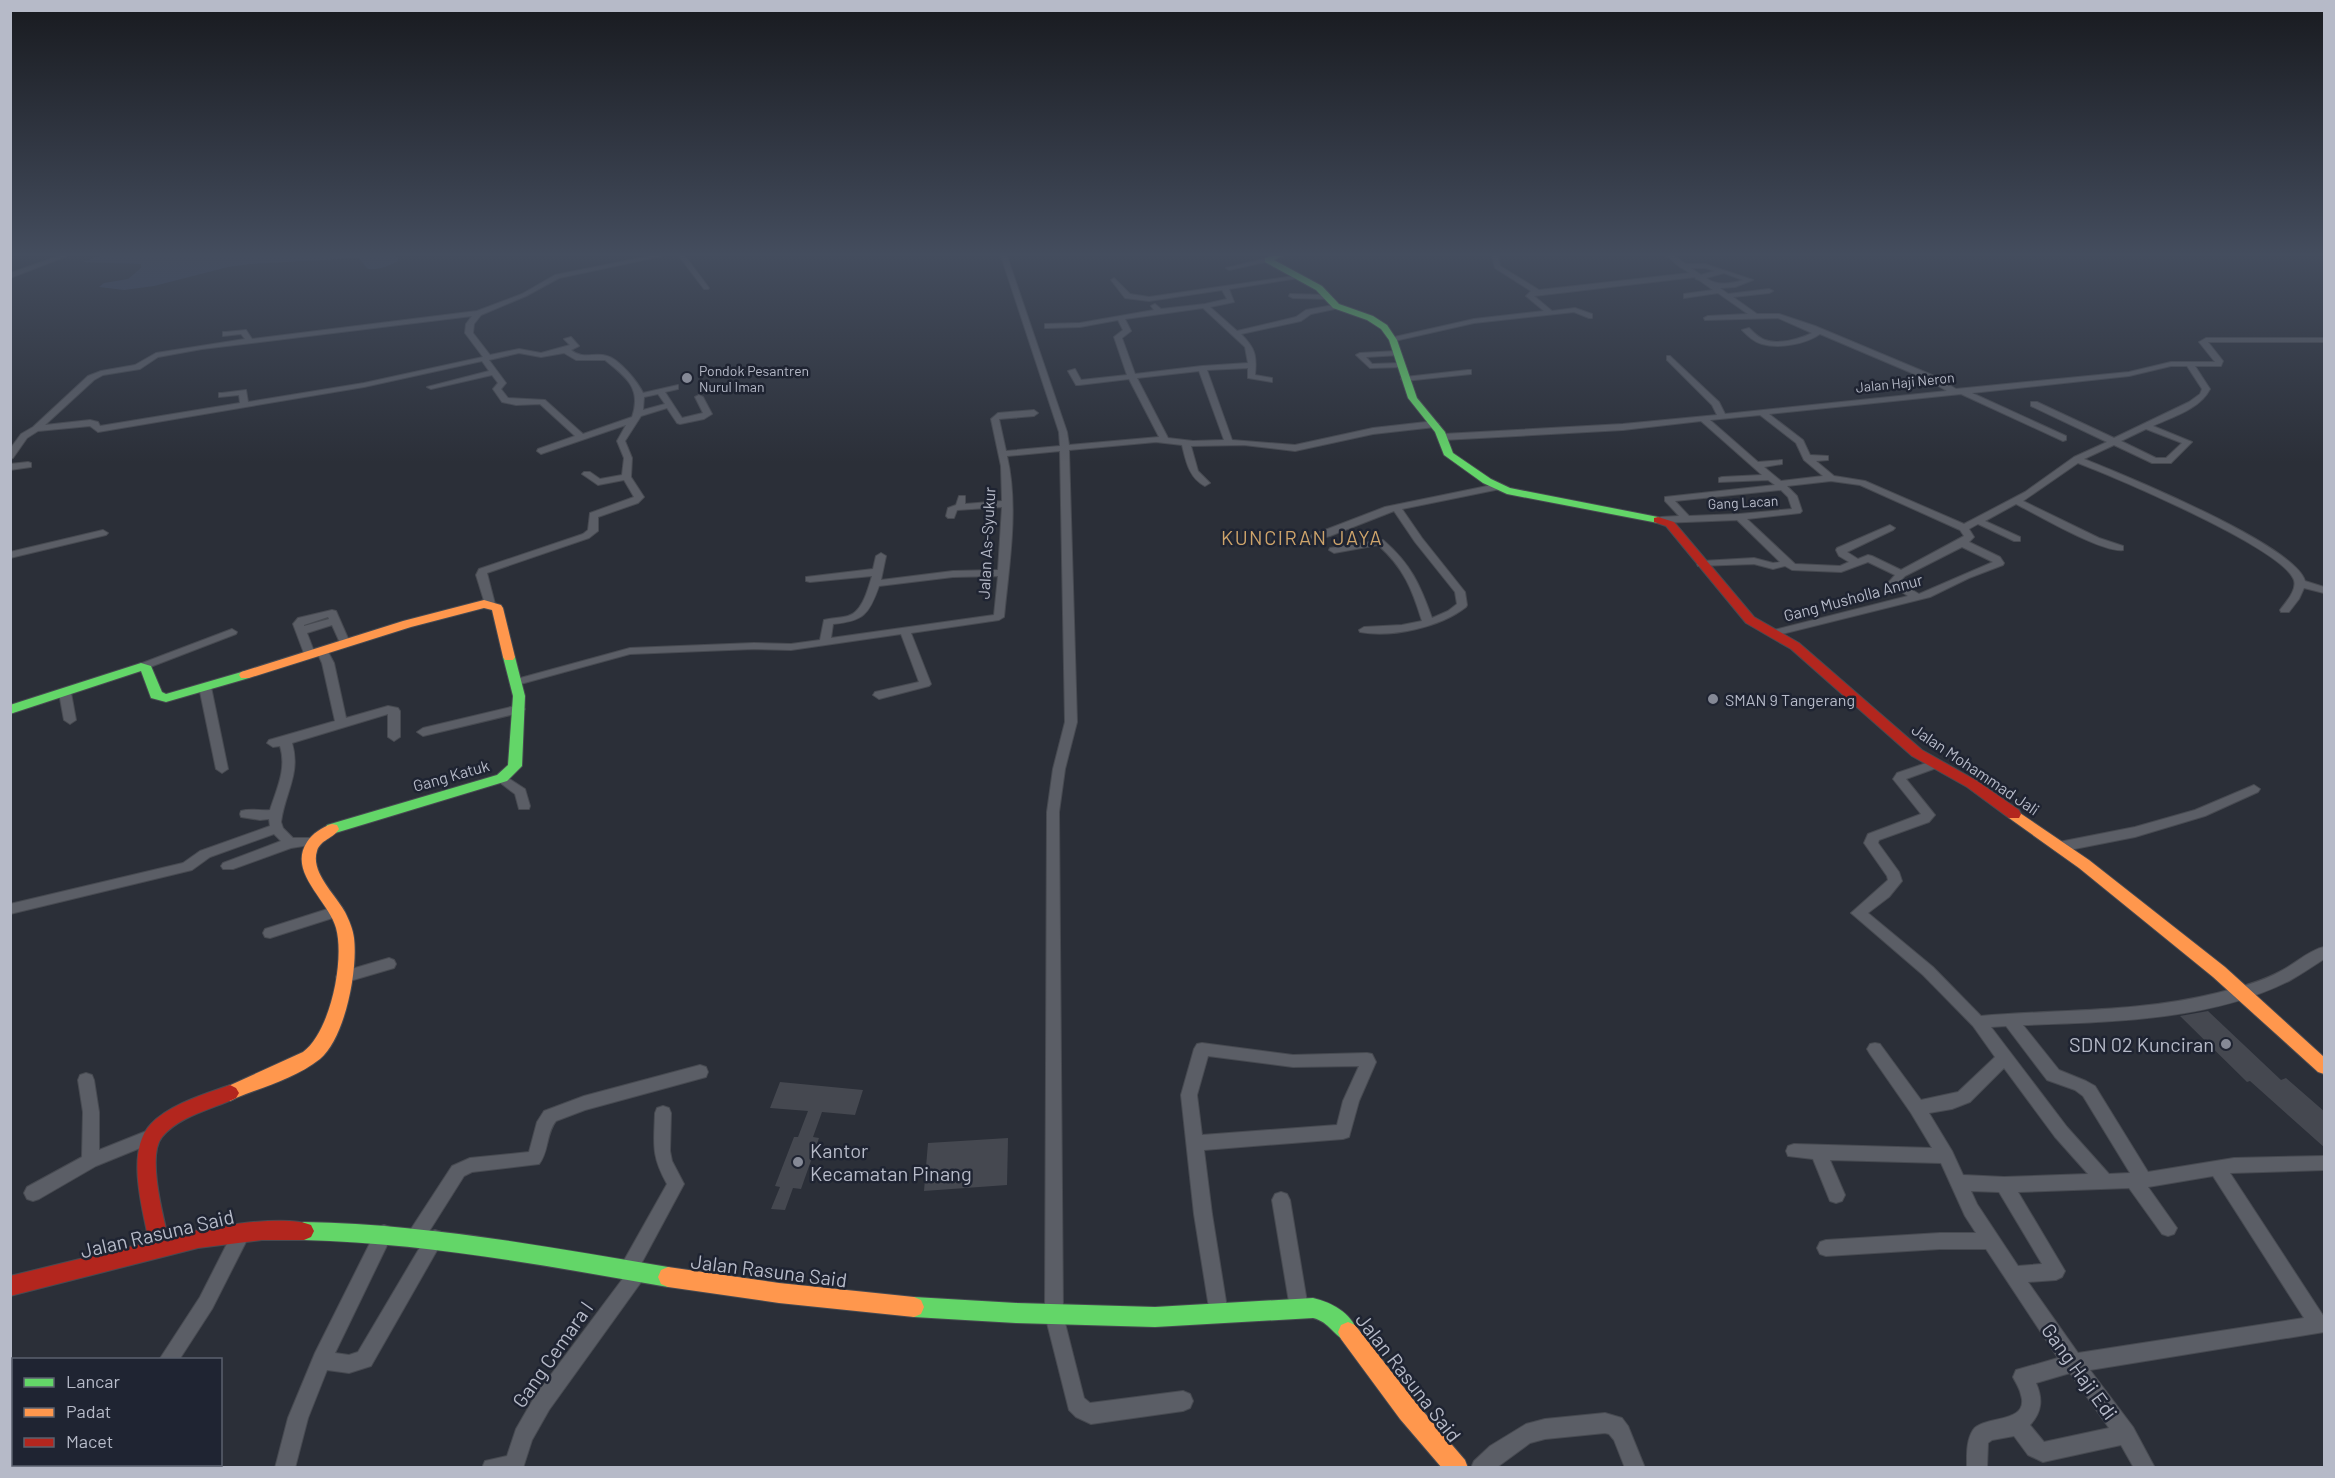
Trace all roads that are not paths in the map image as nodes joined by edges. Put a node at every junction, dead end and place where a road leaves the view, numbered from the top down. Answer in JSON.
{"nodes":[{"id":1,"x":374,"y":325,"type":"edge"},
{"id":2,"x":470,"y":325,"type":"edge"},
{"id":3,"x":1027,"y":325,"type":"edge"},
{"id":4,"x":1059,"y":325,"type":"edge"},
{"id":5,"x":1124,"y":325,"type":"edge"},
{"id":6,"x":1227,"y":325,"type":"edge"},
{"id":7,"x":1272,"y":325,"type":"edge"},
{"id":8,"x":1380,"y":325,"type":"edge"},
{"id":9,"x":1466,"y":325,"type":"edge"},
{"id":10,"x":1804,"y":325,"type":"edge"},
{"id":11,"x":1048,"y":326,"type":"dead end"},
{"id":12,"x":1810,"y":327,"type":"junction"},
{"id":13,"x":1746,"y":330,"type":"dead end"},
{"id":14,"x":1237,"y":333,"type":"junction"},
{"id":15,"x":226,"y":334,"type":"dead end"},
{"id":16,"x":260,"y":338,"type":"junction"},
{"id":17,"x":568,"y":339,"type":"dead end"},
{"id":18,"x":249,"y":340,"type":"junction"},
{"id":19,"x":2325,"y":340,"type":"edge"},
{"id":20,"x":264,"y":347,"type":"dead end"},
{"id":21,"x":566,"y":350,"type":"junction"},
{"id":22,"x":486,"y":358,"type":"junction"},
{"id":23,"x":1670,"y":358,"type":"dead end"},
{"id":24,"x":1399,"y":359,"type":"junction"},
{"id":25,"x":2189,"y":364,"type":"junction"},
{"id":26,"x":1252,"y":365,"type":"junction"},
{"id":27,"x":1202,"y":368,"type":"junction"},
{"id":28,"x":1072,"y":371,"type":"dead end"},
{"id":29,"x":495,"y":372,"type":"junction"},
{"id":30,"x":1468,"y":372,"type":"dead end"},
{"id":31,"x":1132,"y":377,"type":"junction"},
{"id":32,"x":1269,"y":380,"type":"dead end"},
{"id":33,"x":431,"y":387,"type":"dead end"},
{"id":34,"x":675,"y":387,"type":"dead end"},
{"id":35,"x":660,"y":390,"type":"junction"},
{"id":36,"x":1956,"y":390,"type":"junction"},
{"id":37,"x":222,"y":395,"type":"dead end"},
{"id":38,"x":640,"y":396,"type":"junction"},
{"id":39,"x":699,"y":397,"type":"dead end"},
{"id":40,"x":244,"y":404,"type":"junction"},
{"id":41,"x":2034,"y":404,"type":"dead end"},
{"id":42,"x":671,"y":405,"type":"junction"},
{"id":43,"x":1761,"y":412,"type":"junction"},
{"id":44,"x":1034,"y":413,"type":"dead end"},
{"id":45,"x":1722,"y":416,"type":"junction"},
{"id":46,"x":636,"y":417,"type":"junction"},
{"id":47,"x":1702,"y":418,"type":"junction"},
{"id":48,"x":1435,"y":424,"type":"junction"},
{"id":49,"x":2147,"y":427,"type":"junction"},
{"id":50,"x":36,"y":429,"type":"junction"},
{"id":51,"x":580,"y":436,"type":"junction"},
{"id":52,"x":1443,"y":437,"type":"junction"},
{"id":53,"x":1164,"y":438,"type":"junction"},
{"id":54,"x":2063,"y":438,"type":"dead end"},
{"id":55,"x":1185,"y":442,"type":"junction"},
{"id":56,"x":2114,"y":442,"type":"junction"},
{"id":57,"x":1229,"y":443,"type":"junction"},
{"id":58,"x":1064,"y":448,"type":"junction"},
{"id":59,"x":541,"y":451,"type":"dead end"},
{"id":60,"x":1003,"y":454,"type":"junction"},
{"id":61,"x":10,"y":456,"type":"edge"},
{"id":62,"x":1807,"y":458,"type":"junction"},
{"id":63,"x":1825,"y":458,"type":"dead end"},
{"id":64,"x":2077,"y":459,"type":"junction"},
{"id":65,"x":1779,"y":462,"type":"dead end"},
{"id":66,"x":28,"y":465,"type":"dead end"},
{"id":67,"x":1756,"y":465,"type":"junction"},
{"id":68,"x":10,"y":467,"type":"edge"},
{"id":69,"x":587,"y":474,"type":"dead end"},
{"id":70,"x":626,"y":477,"type":"junction"},
{"id":71,"x":1770,"y":477,"type":"junction"},
{"id":72,"x":1831,"y":478,"type":"junction"},
{"id":73,"x":1722,"y":480,"type":"dead end"},
{"id":74,"x":1205,"y":483,"type":"dead end"},
{"id":75,"x":1781,"y":485,"type":"junction"},
{"id":76,"x":1497,"y":487,"type":"junction"},
{"id":77,"x":2016,"y":501,"type":"junction"},
{"id":78,"x":1007,"y":504,"type":"junction"},
{"id":79,"x":1396,"y":507,"type":"junction"},
{"id":80,"x":951,"y":516,"type":"dead end"},
{"id":81,"x":1739,"y":517,"type":"junction"},
{"id":82,"x":1686,"y":519,"type":"junction"},
{"id":83,"x":1661,"y":520,"type":"junction"},
{"id":84,"x":1976,"y":520,"type":"junction"},
{"id":85,"x":1890,"y":528,"type":"dead end"},
{"id":86,"x":1964,"y":528,"type":"junction"},
{"id":87,"x":103,"y":533,"type":"dead end"},
{"id":88,"x":1315,"y":537,"type":"dead end"},
{"id":89,"x":2017,"y":539,"type":"dead end"},
{"id":90,"x":1962,"y":543,"type":"junction"},
{"id":91,"x":2120,"y":548,"type":"dead end"},
{"id":92,"x":1334,"y":550,"type":"dead end"},
{"id":93,"x":10,"y":555,"type":"edge"},
{"id":94,"x":880,"y":556,"type":"dead end"},
{"id":95,"x":1856,"y":562,"type":"junction"},
{"id":96,"x":1787,"y":563,"type":"junction"},
{"id":97,"x":1702,"y":564,"type":"junction"},
{"id":98,"x":878,"y":572,"type":"junction"},
{"id":99,"x":1003,"y":573,"type":"junction"},
{"id":100,"x":1901,"y":574,"type":"junction"},
{"id":101,"x":810,"y":579,"type":"dead end"},
{"id":102,"x":2299,"y":583,"type":"junction"},
{"id":103,"x":874,"y":584,"type":"junction"},
{"id":104,"x":2325,"y":590,"type":"edge"},
{"id":105,"x":1917,"y":597,"type":"junction"},
{"id":106,"x":490,"y":604,"type":"junction"},
{"id":107,"x":2285,"y":609,"type":"dead end"},
{"id":108,"x":1428,"y":622,"type":"junction"},
{"id":109,"x":1364,"y":630,"type":"dead end"},
{"id":110,"x":232,"y":632,"type":"dead end"},
{"id":111,"x":905,"y":632,"type":"junction"},
{"id":112,"x":1774,"y":633,"type":"junction"},
{"id":113,"x":345,"y":642,"type":"junction"},
{"id":114,"x":825,"y":643,"type":"junction"},
{"id":115,"x":316,"y":652,"type":"junction"},
{"id":116,"x":141,"y":667,"type":"junction"},
{"id":117,"x":518,"y":682,"type":"junction"},
{"id":118,"x":205,"y":687,"type":"junction"},
{"id":119,"x":65,"y":693,"type":"junction"},
{"id":120,"x":879,"y":695,"type":"dead end"},
{"id":121,"x":519,"y":709,"type":"junction"},
{"id":122,"x":10,"y":710,"type":"edge"},
{"id":123,"x":70,"y":720,"type":"dead end"},
{"id":124,"x":341,"y":723,"type":"junction"},
{"id":125,"x":423,"y":732,"type":"dead end"},
{"id":126,"x":394,"y":737,"type":"dead end"},
{"id":127,"x":1935,"y":764,"type":"junction"},
{"id":128,"x":222,"y":769,"type":"dead end"},
{"id":129,"x":502,"y":778,"type":"junction"},
{"id":130,"x":2254,"y":789,"type":"dead end"},
{"id":131,"x":524,"y":806,"type":"dead end"},
{"id":132,"x":246,"y":814,"type":"dead end"},
{"id":133,"x":275,"y":814,"type":"junction"},
{"id":134,"x":277,"y":828,"type":"junction"},
{"id":135,"x":311,"y":841,"type":"junction"},
{"id":136,"x":290,"y":843,"type":"junction"},
{"id":137,"x":2059,"y":847,"type":"junction"},
{"id":138,"x":228,"y":866,"type":"dead end"},
{"id":139,"x":10,"y":909,"type":"edge"},
{"id":140,"x":337,"y":911,"type":"junction"},
{"id":141,"x":270,"y":933,"type":"dead end"},
{"id":142,"x":2325,"y":952,"type":"edge"},
{"id":143,"x":389,"y":964,"type":"dead end"},
{"id":144,"x":343,"y":977,"type":"junction"},
{"id":145,"x":2242,"y":993,"type":"junction"},
{"id":146,"x":2009,"y":1019,"type":"junction"},
{"id":147,"x":1978,"y":1022,"type":"junction"},
{"id":148,"x":1875,"y":1049,"type":"dead end"},
{"id":149,"x":2004,"y":1058,"type":"junction"},
{"id":150,"x":2325,"y":1067,"type":"edge"},
{"id":151,"x":700,"y":1072,"type":"dead end"},
{"id":152,"x":86,"y":1080,"type":"dead end"},
{"id":153,"x":1917,"y":1108,"type":"junction"},
{"id":154,"x":663,"y":1113,"type":"dead end"},
{"id":155,"x":149,"y":1137,"type":"junction"},
{"id":156,"x":1194,"y":1143,"type":"junction"},
{"id":157,"x":1794,"y":1151,"type":"dead end"},
{"id":158,"x":1819,"y":1153,"type":"junction"},
{"id":159,"x":1946,"y":1156,"type":"junction"},
{"id":160,"x":90,"y":1161,"type":"junction"},
{"id":161,"x":2325,"y":1163,"type":"edge"},
{"id":162,"x":2217,"y":1167,"type":"junction"},
{"id":163,"x":2104,"y":1179,"type":"junction"},
{"id":164,"x":2139,"y":1180,"type":"junction"},
{"id":165,"x":1961,"y":1184,"type":"junction"},
{"id":166,"x":2004,"y":1185,"type":"junction"},
{"id":167,"x":33,"y":1193,"type":"dead end"},
{"id":168,"x":1836,"y":1195,"type":"dead end"},
{"id":169,"x":1281,"y":1200,"type":"dead end"},
{"id":170,"x":2168,"y":1228,"type":"dead end"},
{"id":171,"x":242,"y":1232,"type":"junction"},
{"id":172,"x":384,"y":1233,"type":"junction"},
{"id":173,"x":426,"y":1237,"type":"junction"},
{"id":174,"x":1991,"y":1241,"type":"junction"},
{"id":175,"x":160,"y":1248,"type":"junction"},
{"id":176,"x":1826,"y":1248,"type":"dead end"},
{"id":177,"x":633,"y":1271,"type":"junction"},
{"id":178,"x":2014,"y":1275,"type":"junction"},
{"id":179,"x":10,"y":1286,"type":"edge"},
{"id":180,"x":1299,"y":1308,"type":"junction"},
{"id":181,"x":1219,"y":1314,"type":"junction"},
{"id":182,"x":1054,"y":1315,"type":"junction"},
{"id":183,"x":2322,"y":1325,"type":"edge"},
{"id":184,"x":169,"y":1358,"type":"edge"},
{"id":185,"x":322,"y":1360,"type":"junction"},
{"id":186,"x":2073,"y":1362,"type":"junction"},
{"id":187,"x":1183,"y":1401,"type":"dead end"},
{"id":188,"x":2018,"y":1425,"type":"junction"},
{"id":189,"x":2126,"y":1434,"type":"junction"},
{"id":190,"x":513,"y":1466,"type":"edge"},
{"id":191,"x":285,"y":1467,"type":"edge"},
{"id":192,"x":492,"y":1467,"type":"edge"},
{"id":193,"x":1457,"y":1467,"type":"edge"},
{"id":194,"x":1481,"y":1467,"type":"edge"},
{"id":195,"x":1635,"y":1467,"type":"edge"},
{"id":196,"x":1977,"y":1467,"type":"edge"},
{"id":197,"x":2145,"y":1467,"type":"edge"}],
"edges":[{"from":1,"to":16,"type":"street"},
{"from":2,"to":22,"type":"street"},
{"from":3,"to":58,"type":"street"},
{"from":4,"to":11,"type":"street"},
{"from":5,"to":31,"type":"street"},
{"from":6,"to":14,"type":"street"},
{"from":7,"to":14,"type":"street"},
{"from":8,"to":24,"type":"street"},
{"from":9,"to":24,"type":"street"},
{"from":10,"to":12,"type":"street"},
{"from":12,"to":13,"type":"street"},
{"from":12,"to":36,"type":"street"},
{"from":14,"to":26,"type":"street"},
{"from":15,"to":18,"type":"street"},
{"from":16,"to":18,"type":"street"},
{"from":16,"to":20,"type":"street"},
{"from":17,"to":21,"type":"street"},
{"from":18,"to":50,"type":"street"},
{"from":19,"to":25,"type":"street","name":"Jalan Haji Neron"},
{"from":21,"to":22,"type":"street"},
{"from":21,"to":38,"type":"street"},
{"from":22,"to":29,"type":"street"},
{"from":22,"to":40,"type":"street"},
{"from":23,"to":45,"type":"street"},
{"from":24,"to":30,"type":"street"},
{"from":24,"to":48,"type":"street"},
{"from":25,"to":36,"type":"street","name":"Jalan Haji Neron"},
{"from":25,"to":49,"type":"street"},
{"from":26,"to":27,"type":"street"},
{"from":26,"to":32,"type":"street"},
{"from":27,"to":31,"type":"street"},
{"from":27,"to":57,"type":"street"},
{"from":28,"to":31,"type":"street"},
{"from":29,"to":33,"type":"street"},
{"from":29,"to":51,"type":"street"},
{"from":31,"to":53,"type":"street"},
{"from":34,"to":35,"type":"street"},
{"from":35,"to":38,"type":"street"},
{"from":35,"to":42,"type":"street"},
{"from":36,"to":43,"type":"street","name":"Jalan Haji Neron"},
{"from":36,"to":54,"type":"street"},
{"from":37,"to":40,"type":"street"},
{"from":38,"to":46,"type":"street"},
{"from":39,"to":42,"type":"street"},
{"from":40,"to":50,"type":"street"},
{"from":41,"to":56,"type":"street"},
{"from":42,"to":46,"type":"street"},
{"from":43,"to":45,"type":"street","name":"Jalan Haji Neron"},
{"from":43,"to":62,"type":"street"},
{"from":44,"to":60,"type":"street","name":"Jalan As-Syukur"},
{"from":45,"to":47,"type":"street","name":"Jalan Haji Neron"},
{"from":46,"to":51,"type":"street"},
{"from":46,"to":70,"type":"street"},
{"from":47,"to":52,"type":"street","name":"Jalan Haji Neron"},
{"from":47,"to":67,"type":"street"},
{"from":48,"to":52,"type":"street"},
{"from":48,"to":57,"type":"street"},
{"from":49,"to":56,"type":"street"},
{"from":49,"to":56,"type":"street"},
{"from":50,"to":61,"type":"street"},
{"from":51,"to":59,"type":"street"},
{"from":52,"to":76,"type":"street"},
{"from":53,"to":55,"type":"street"},
{"from":53,"to":58,"type":"street"},
{"from":55,"to":57,"type":"street"},
{"from":55,"to":74,"type":"street"},
{"from":56,"to":64,"type":"street"},
{"from":58,"to":60,"type":"street"},
{"from":58,"to":182,"type":"street"},
{"from":60,"to":78,"type":"street","name":"Jalan As-Syukur"},
{"from":62,"to":63,"type":"street"},
{"from":62,"to":72,"type":"street"},
{"from":64,"to":77,"type":"street"},
{"from":64,"to":102,"type":"street"},
{"from":65,"to":67,"type":"street"},
{"from":66,"to":68,"type":"street"},
{"from":67,"to":71,"type":"street"},
{"from":69,"to":70,"type":"street"},
{"from":70,"to":106,"type":"street"},
{"from":71,"to":73,"type":"street"},
{"from":71,"to":75,"type":"street"},
{"from":72,"to":75,"type":"street"},
{"from":72,"to":86,"type":"street"},
{"from":75,"to":81,"type":"street","name":"Gang Lacan"},
{"from":75,"to":82,"type":"street"},
{"from":76,"to":79,"type":"street"},
{"from":76,"to":83,"type":"street"},
{"from":77,"to":84,"type":"street"},
{"from":77,"to":91,"type":"street"},
{"from":78,"to":80,"type":"street"},
{"from":78,"to":99,"type":"street","name":"Jalan As-Syukur"},
{"from":79,"to":88,"type":"street"},
{"from":79,"to":108,"type":"street"},
{"from":81,"to":82,"type":"street","name":"Gang Lacan"},
{"from":81,"to":96,"type":"street"},
{"from":82,"to":83,"type":"street","name":"Gang Lacan"},
{"from":83,"to":97,"type":"street","name":"Jalan Mohammad Jali"},
{"from":84,"to":86,"type":"street"},
{"from":84,"to":89,"type":"street"},
{"from":85,"to":95,"type":"street"},
{"from":86,"to":90,"type":"street"},
{"from":87,"to":93,"type":"street"},
{"from":90,"to":100,"type":"street"},
{"from":90,"to":105,"type":"street","name":"Gang Musholla Annur"},
{"from":92,"to":108,"type":"street"},
{"from":94,"to":98,"type":"street"},
{"from":95,"to":96,"type":"street"},
{"from":95,"to":100,"type":"street"},
{"from":96,"to":97,"type":"street"},
{"from":97,"to":112,"type":"street","name":"Jalan Mohammad Jali"},
{"from":98,"to":101,"type":"street"},
{"from":98,"to":103,"type":"street"},
{"from":99,"to":103,"type":"street"},
{"from":99,"to":111,"type":"street","name":"Jalan As-Syukur"},
{"from":100,"to":105,"type":"street"},
{"from":102,"to":104,"type":"street"},
{"from":102,"to":107,"type":"street"},
{"from":103,"to":114,"type":"street"},
{"from":105,"to":112,"type":"street","name":"Gang Musholla Annur"},
{"from":106,"to":113,"type":"street"},
{"from":106,"to":117,"type":"street","name":"Gang Katuk"},
{"from":108,"to":109,"type":"street"},
{"from":110,"to":116,"type":"street"},
{"from":111,"to":114,"type":"street","name":"Jalan As-Syukur"},
{"from":111,"to":120,"type":"street"},
{"from":112,"to":127,"type":"street","name":"Jalan Mohammad Jali"},
{"from":113,"to":115,"type":"street"},
{"from":113,"to":115,"type":"street"},
{"from":114,"to":117,"type":"street","name":"Jalan As-Syukur"},
{"from":115,"to":118,"type":"street"},
{"from":115,"to":124,"type":"street"},
{"from":116,"to":118,"type":"street"},
{"from":116,"to":119,"type":"street"},
{"from":117,"to":121,"type":"street","name":"Gang Katuk"},
{"from":118,"to":128,"type":"street"},
{"from":119,"to":122,"type":"street"},
{"from":119,"to":123,"type":"street"},
{"from":121,"to":125,"type":"street"},
{"from":121,"to":129,"type":"street","name":"Gang Katuk"},
{"from":124,"to":126,"type":"street"},
{"from":124,"to":133,"type":"street"},
{"from":127,"to":137,"type":"street","name":"Jalan Mohammad Jali"},
{"from":127,"to":147,"type":"street"},
{"from":129,"to":131,"type":"street"},
{"from":129,"to":135,"type":"street","name":"Gang Katuk"},
{"from":130,"to":137,"type":"street"},
{"from":132,"to":133,"type":"street"},
{"from":133,"to":134,"type":"street"},
{"from":134,"to":136,"type":"street"},
{"from":134,"to":139,"type":"street"},
{"from":135,"to":136,"type":"street"},
{"from":135,"to":140,"type":"street"},
{"from":136,"to":138,"type":"street"},
{"from":137,"to":145,"type":"street","name":"Jalan Mohammad Jali"},
{"from":140,"to":141,"type":"street"},
{"from":140,"to":144,"type":"street"},
{"from":142,"to":145,"type":"street"},
{"from":143,"to":144,"type":"street"},
{"from":144,"to":155,"type":"street"},
{"from":145,"to":146,"type":"street"},
{"from":145,"to":150,"type":"street","name":"Jalan Mohammad Jali"},
{"from":146,"to":147,"type":"street"},
{"from":146,"to":164,"type":"street"},
{"from":147,"to":149,"type":"street"},
{"from":148,"to":153,"type":"street","name":"Gang Haji Edi"},
{"from":149,"to":153,"type":"street"},
{"from":149,"to":163,"type":"street"},
{"from":151,"to":173,"type":"street"},
{"from":152,"to":160,"type":"street"},
{"from":153,"to":159,"type":"street","name":"Gang Haji Edi"},
{"from":154,"to":177,"type":"street","name":"Gang Cemara I"},
{"from":155,"to":160,"type":"street"},
{"from":155,"to":175,"type":"street"},
{"from":156,"to":156,"type":"street"},
{"from":156,"to":181,"type":"street"},
{"from":157,"to":158,"type":"street"},
{"from":158,"to":159,"type":"street"},
{"from":158,"to":168,"type":"street"},
{"from":159,"to":165,"type":"street","name":"Gang Haji Edi"},
{"from":160,"to":167,"type":"street"},
{"from":161,"to":162,"type":"street"},
{"from":162,"to":164,"type":"street"},
{"from":162,"to":183,"type":"street"},
{"from":163,"to":164,"type":"street"},
{"from":163,"to":166,"type":"street"},
{"from":164,"to":170,"type":"street"},
{"from":165,"to":166,"type":"street"},
{"from":165,"to":174,"type":"street","name":"Gang Haji Edi"},
{"from":166,"to":178,"type":"street"},
{"from":169,"to":180,"type":"street"},
{"from":171,"to":172,"type":"street","name":"Jalan Rasuna Said"},
{"from":171,"to":175,"type":"street","name":"Jalan Rasuna Said"},
{"from":171,"to":184,"type":"street"},
{"from":172,"to":173,"type":"street","name":"Jalan Rasuna Said"},
{"from":172,"to":185,"type":"street"},
{"from":173,"to":177,"type":"street","name":"Jalan Rasuna Said"},
{"from":173,"to":185,"type":"street"},
{"from":174,"to":176,"type":"street"},
{"from":174,"to":178,"type":"street","name":"Gang Haji Edi"},
{"from":175,"to":179,"type":"street","name":"Jalan Rasuna Said"},
{"from":177,"to":182,"type":"street","name":"Jalan Rasuna Said"},
{"from":177,"to":190,"type":"street","name":"Gang Cemara I"},
{"from":178,"to":186,"type":"street","name":"Gang Haji Edi"},
{"from":180,"to":181,"type":"street","name":"Jalan Rasuna Said"},
{"from":180,"to":193,"type":"street","name":"Jalan Rasuna Said"},
{"from":181,"to":182,"type":"street","name":"Jalan Rasuna Said"},
{"from":182,"to":187,"type":"street"},
{"from":183,"to":186,"type":"street"},
{"from":185,"to":191,"type":"street"},
{"from":186,"to":188,"type":"street"},
{"from":186,"to":189,"type":"street","name":"Gang Haji Edi"},
{"from":188,"to":189,"type":"street"},
{"from":188,"to":196,"type":"street"},
{"from":189,"to":197,"type":"street","name":"Gang Haji Edi"},
{"from":190,"to":192,"type":"street"},
{"from":194,"to":195,"type":"street"}]}
